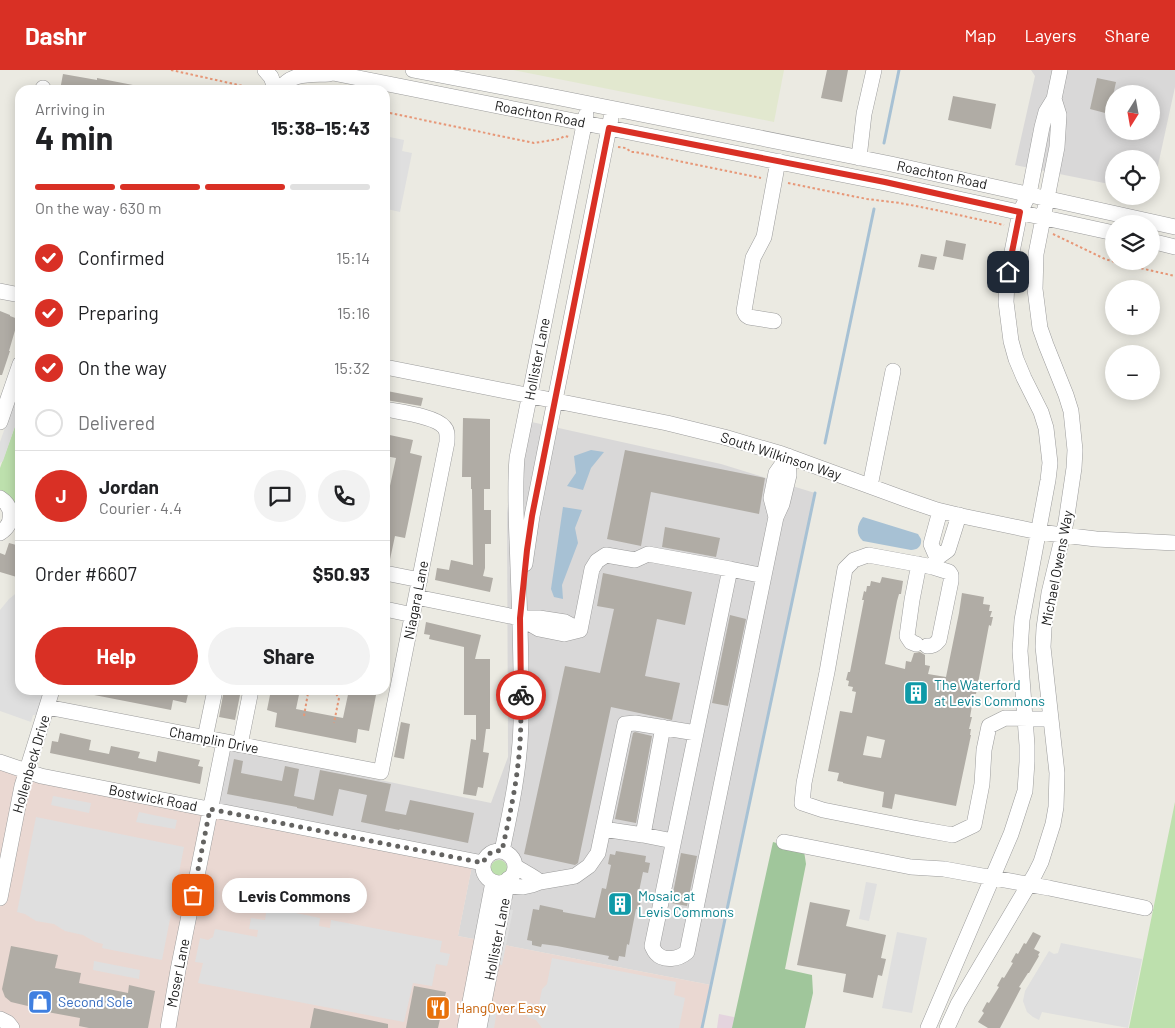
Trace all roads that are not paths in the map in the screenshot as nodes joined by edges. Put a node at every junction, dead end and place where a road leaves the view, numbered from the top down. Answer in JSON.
{"nodes":[{"id":1,"x":266,"y":70,"type":"edge"},
{"id":2,"x":318,"y":70,"type":"edge"},
{"id":3,"x":413,"y":70,"type":"edge"},
{"id":4,"x":874,"y":70,"type":"edge"},
{"id":5,"x":1060,"y":70,"type":"edge"},
{"id":6,"x":334,"y":73,"type":"junction"},
{"id":7,"x":275,"y":85,"type":"edge"},
{"id":8,"x":282,"y":85,"type":"edge"},
{"id":9,"x":1054,"y":99,"type":"junction"},
{"id":10,"x":588,"y":103,"type":"junction"},
{"id":11,"x":613,"y":108,"type":"junction"},
{"id":12,"x":584,"y":123,"type":"junction"},
{"id":13,"x":609,"y":128,"type":"junction"},
{"id":14,"x":859,"y":158,"type":"junction"},
{"id":15,"x":778,"y":161,"type":"junction"},
{"id":16,"x":1024,"y":203,"type":"junction"},
{"id":17,"x":1045,"y":208,"type":"junction"},
{"id":18,"x":1175,"y":227,"type":"edge"},
{"id":19,"x":1105,"y":230,"type":"edge"},
{"id":20,"x":1160,"y":243,"type":"edge"},
{"id":21,"x":1175,"y":247,"type":"edge"},
{"id":22,"x":0,"y":291,"type":"edge"},
{"id":23,"x":15,"y":294,"type":"edge"},
{"id":24,"x":774,"y":321,"type":"dead end"},
{"id":25,"x":390,"y":368,"type":"edge"},
{"id":26,"x":893,"y":371,"type":"dead end"},
{"id":27,"x":15,"y":378,"type":"edge"},
{"id":28,"x":530,"y":396,"type":"junction"},
{"id":29,"x":554,"y":401,"type":"junction"},
{"id":30,"x":390,"y":410,"type":"edge"},
{"id":31,"x":0,"y":422,"type":"edge"},
{"id":32,"x":788,"y":456,"type":"junction"},
{"id":33,"x":870,"y":486,"type":"junction"},
{"id":34,"x":0,"y":498,"type":"edge"},
{"id":35,"x":940,"y":511,"type":"junction"},
{"id":36,"x":959,"y":516,"type":"junction"},
{"id":37,"x":15,"y":521,"type":"edge"},
{"id":38,"x":1038,"y":532,"type":"junction"},
{"id":39,"x":0,"y":533,"type":"edge"},
{"id":40,"x":1062,"y":536,"type":"junction"},
{"id":41,"x":1175,"y":543,"type":"edge"},
{"id":42,"x":930,"y":563,"type":"junction"},
{"id":43,"x":730,"y":569,"type":"junction"},
{"id":44,"x":390,"y":574,"type":"edge"},
{"id":45,"x":764,"y":576,"type":"junction"},
{"id":46,"x":420,"y":580,"type":"junction"},
{"id":47,"x":416,"y":597,"type":"junction"},
{"id":48,"x":390,"y":610,"type":"edge"},
{"id":49,"x":413,"y":615,"type":"junction"},
{"id":50,"x":520,"y":618,"type":"junction"},
{"id":51,"x":51,"y":695,"type":"edge"},
{"id":52,"x":214,"y":695,"type":"edge"},
{"id":53,"x":250,"y":695,"type":"edge"},
{"id":54,"x":47,"y":707,"type":"junction"},
{"id":55,"x":1025,"y":718,"type":"junction"},
{"id":56,"x":1051,"y":718,"type":"junction"},
{"id":57,"x":663,"y":727,"type":"junction"},
{"id":58,"x":696,"y":733,"type":"junction"},
{"id":59,"x":205,"y":738,"type":"junction"},
{"id":60,"x":224,"y":742,"type":"junction"},
{"id":61,"x":240,"y":745,"type":"junction"},
{"id":62,"x":0,"y":762,"type":"edge"},
{"id":63,"x":27,"y":771,"type":"junction"},
{"id":64,"x":381,"y":772,"type":"joint"},
{"id":65,"x":210,"y":809,"type":"junction"},
{"id":66,"x":603,"y":829,"type":"junction"},
{"id":67,"x":643,"y":836,"type":"junction"},
{"id":68,"x":674,"y":841,"type":"junction"},
{"id":69,"x":784,"y":842,"type":"dead end"},
{"id":70,"x":502,"y":851,"type":"junction"},
{"id":71,"x":483,"y":863,"type":"junction"},
{"id":72,"x":506,"y":878,"type":"junction"},
{"id":73,"x":993,"y":878,"type":"junction"},
{"id":74,"x":540,"y":882,"type":"junction"},
{"id":75,"x":1029,"y":884,"type":"junction"},
{"id":76,"x":0,"y":898,"type":"edge"},
{"id":77,"x":1145,"y":908,"type":"dead end"},
{"id":78,"x":0,"y":1019,"type":"edge"},
{"id":79,"x":12,"y":1028,"type":"edge"},
{"id":80,"x":168,"y":1028,"type":"edge"},
{"id":81,"x":465,"y":1028,"type":"edge"},
{"id":82,"x":479,"y":1028,"type":"edge"},
{"id":83,"x":928,"y":1028,"type":"edge"},
{"id":84,"x":947,"y":1028,"type":"edge"}],
"edges":[{"from":1,"to":7,"type":"street"},
{"from":2,"to":6,"type":"street","name":"Roachton Road"},
{"from":3,"to":10,"type":"street","name":"Roachton Road"},
{"from":4,"to":14,"type":"street"},
{"from":5,"to":9,"type":"street"},
{"from":6,"to":8,"type":"street"},
{"from":6,"to":12,"type":"street","name":"Roachton Road"},
{"from":9,"to":16,"type":"street","name":"Michael Owens Way"},
{"from":9,"to":17,"type":"street","name":"Michael Owens Way"},
{"from":10,"to":11,"type":"street","name":"Roachton Road"},
{"from":10,"to":12,"type":"street","name":"Hollister Lane"},
{"from":11,"to":13,"type":"street","name":"Hollister Lane"},
{"from":11,"to":14,"type":"street","name":"Roachton Road"},
{"from":12,"to":13,"type":"street","name":"Roachton Road"},
{"from":12,"to":28,"type":"street","name":"Hollister Lane"},
{"from":13,"to":15,"type":"street","name":"Roachton Road"},
{"from":13,"to":29,"type":"street","name":"Hollister Lane"},
{"from":14,"to":16,"type":"street","name":"Roachton Road"},
{"from":15,"to":16,"type":"street","name":"Roachton Road"},
{"from":15,"to":24,"type":"street"},
{"from":16,"to":17,"type":"street","name":"Roachton Road"},
{"from":16,"to":38,"type":"street","name":"Michael Owens Way"},
{"from":17,"to":18,"type":"street","name":"Roachton Road"},
{"from":17,"to":19,"type":"street","name":"Roachton Road"},
{"from":17,"to":40,"type":"street","name":"Michael Owens Way"},
{"from":20,"to":21,"type":"street"},
{"from":22,"to":23,"type":"street"},
{"from":25,"to":28,"type":"street","name":"South Wilkinson Way"},
{"from":26,"to":33,"type":"street"},
{"from":27,"to":31,"type":"street"},
{"from":28,"to":29,"type":"street","name":"South Wilkinson Way"},
{"from":28,"to":50,"type":"street","name":"Hollister Lane"},
{"from":29,"to":32,"type":"street","name":"South Wilkinson Way"},
{"from":29,"to":50,"type":"street","name":"Hollister Lane"},
{"from":30,"to":46,"type":"street","name":"Niagara Lane"},
{"from":32,"to":33,"type":"street","name":"South Wilkinson Way"},
{"from":32,"to":45,"type":"street"},
{"from":33,"to":35,"type":"street","name":"South Wilkinson Way"},
{"from":34,"to":37,"type":"street"},
{"from":35,"to":36,"type":"street","name":"South Wilkinson Way"},
{"from":35,"to":42,"type":"street"},
{"from":36,"to":38,"type":"street","name":"South Wilkinson Way"},
{"from":36,"to":42,"type":"street"},
{"from":37,"to":39,"type":"street"},
{"from":38,"to":40,"type":"street","name":"South Wilkinson Way"},
{"from":38,"to":55,"type":"street","name":"Michael Owens Way"},
{"from":40,"to":41,"type":"street","name":"South Wilkinson Way"},
{"from":40,"to":56,"type":"street","name":"Michael Owens Way"},
{"from":42,"to":42,"type":"street"},
{"from":42,"to":55,"type":"street"},
{"from":43,"to":45,"type":"street"},
{"from":43,"to":50,"type":"street"},
{"from":43,"to":58,"type":"street"},
{"from":44,"to":46,"type":"street"},
{"from":45,"to":68,"type":"street"},
{"from":46,"to":47,"type":"street","name":"Niagara Lane"},
{"from":47,"to":49,"type":"street","name":"Niagara Lane"},
{"from":47,"to":50,"type":"street"},
{"from":48,"to":49,"type":"street"},
{"from":49,"to":64,"type":"street","name":"Niagara Lane"},
{"from":50,"to":70,"type":"street","name":"Hollister Lane"},
{"from":51,"to":54,"type":"street","name":"Hollenbeck Drive"},
{"from":52,"to":59,"type":"street"},
{"from":53,"to":61,"type":"street"},
{"from":54,"to":59,"type":"street","name":"Champlin Drive"},
{"from":54,"to":63,"type":"street","name":"Hollenbeck Drive"},
{"from":55,"to":56,"type":"street"},
{"from":55,"to":73,"type":"street","name":"Michael Owens Way"},
{"from":56,"to":75,"type":"street","name":"Michael Owens Way"},
{"from":57,"to":58,"type":"street"},
{"from":57,"to":66,"type":"street"},
{"from":57,"to":67,"type":"street"},
{"from":58,"to":68,"type":"street"},
{"from":59,"to":60,"type":"street","name":"Champlin Drive"},
{"from":60,"to":61,"type":"street","name":"Champlin Drive"},
{"from":60,"to":65,"type":"street","name":"Moser Lane"},
{"from":61,"to":64,"type":"street","name":"Champlin Drive"},
{"from":62,"to":63,"type":"street","name":"Bostwick Road"},
{"from":63,"to":65,"type":"street","name":"Bostwick Road"},
{"from":63,"to":76,"type":"street","name":"Hollenbeck Drive"},
{"from":65,"to":71,"type":"street","name":"Bostwick Road"},
{"from":65,"to":80,"type":"street","name":"Moser Lane"},
{"from":66,"to":67,"type":"street"},
{"from":66,"to":74,"type":"street"},
{"from":67,"to":68,"type":"street"},
{"from":69,"to":73,"type":"street"},
{"from":70,"to":71,"type":"street"},
{"from":70,"to":72,"type":"street"},
{"from":71,"to":72,"type":"street","name":"Hollister Lane"},
{"from":72,"to":74,"type":"street"},
{"from":72,"to":74,"type":"street"},
{"from":72,"to":81,"type":"street","name":"Hollister Lane"},
{"from":72,"to":82,"type":"street","name":"Hollister Lane"},
{"from":73,"to":75,"type":"street"},
{"from":73,"to":83,"type":"street","name":"Michael Owens Way"},
{"from":75,"to":77,"type":"street"},
{"from":75,"to":84,"type":"street","name":"Michael Owens Way"},
{"from":78,"to":79,"type":"street"}]}
